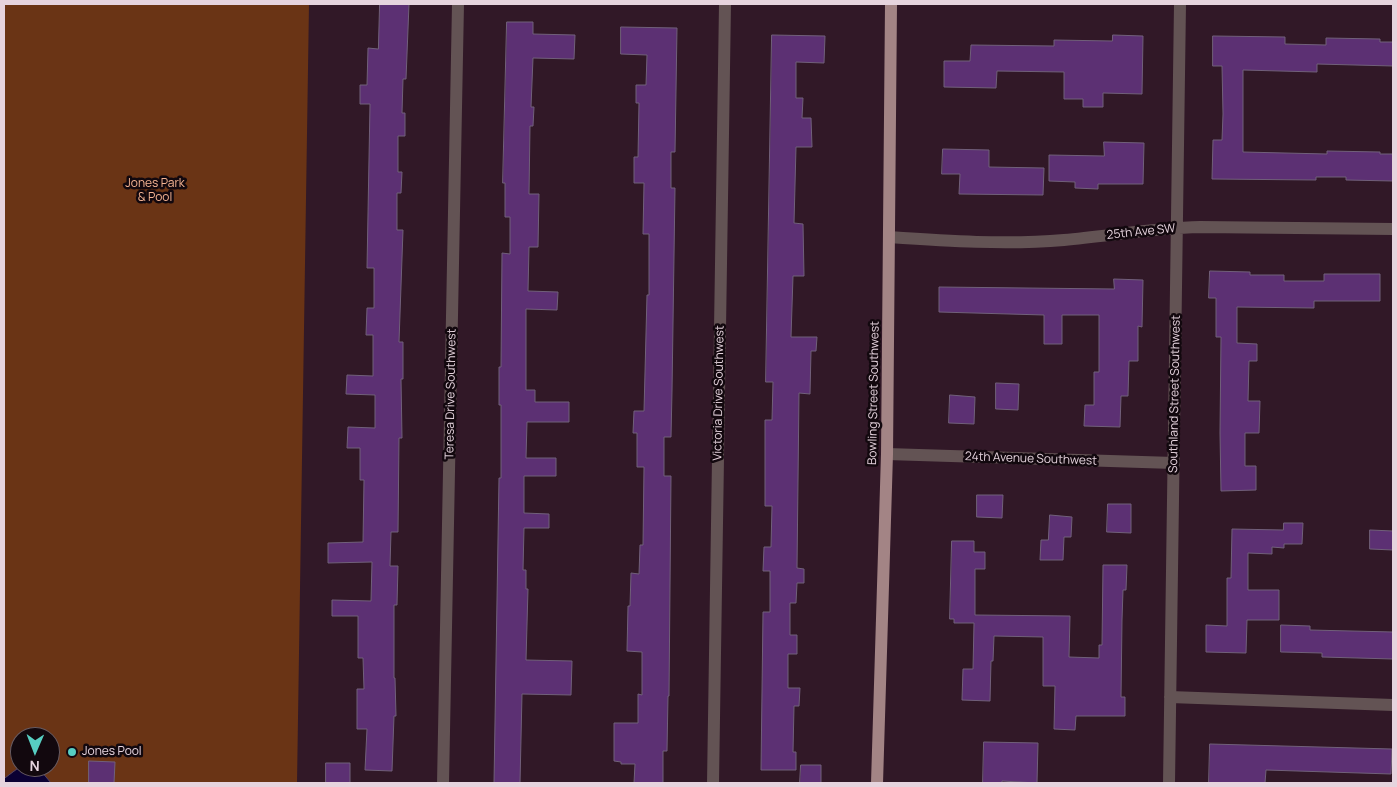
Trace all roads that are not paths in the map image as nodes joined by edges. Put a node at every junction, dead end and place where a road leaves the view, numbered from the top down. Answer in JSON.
{"nodes":[{"id":1,"x":458,"y":4,"type":"edge"},
{"id":2,"x":725,"y":4,"type":"edge"},
{"id":3,"x":891,"y":4,"type":"edge"},
{"id":4,"x":1180,"y":4,"type":"edge"},
{"id":5,"x":1177,"y":228,"type":"junction"},
{"id":6,"x":1393,"y":229,"type":"edge"},
{"id":7,"x":889,"y":237,"type":"junction"},
{"id":8,"x":887,"y":454,"type":"junction"},
{"id":9,"x":1174,"y":463,"type":"junction"},
{"id":10,"x":1170,"y":697,"type":"junction"},
{"id":11,"x":1393,"y":705,"type":"edge"},
{"id":12,"x":443,"y":783,"type":"edge"},
{"id":13,"x":713,"y":783,"type":"edge"},
{"id":14,"x":877,"y":783,"type":"edge"},
{"id":15,"x":1169,"y":783,"type":"edge"}],
"edges":[{"from":1,"to":12,"type":"street","name":"Teresa Drive Southwest"},
{"from":2,"to":13,"type":"street","name":"Victoria Drive Southwest"},
{"from":3,"to":7,"type":"main road","name":"Bowling Street Southwest"},
{"from":4,"to":5,"type":"street","name":"Southland Street Southwest"},
{"from":5,"to":6,"type":"street","name":"25th Ave SW"},
{"from":5,"to":7,"type":"street","name":"25th Ave SW"},
{"from":5,"to":9,"type":"street","name":"Southland Street Southwest"},
{"from":7,"to":8,"type":"main road","name":"Bowling Street Southwest"},
{"from":8,"to":9,"type":"street","name":"24th Avenue Southwest"},
{"from":8,"to":14,"type":"main road","name":"Bowling Street Southwest"},
{"from":9,"to":10,"type":"street","name":"Southland Street Southwest"},
{"from":10,"to":11,"type":"street"},
{"from":10,"to":15,"type":"street","name":"Southland Street Southwest"}]}
